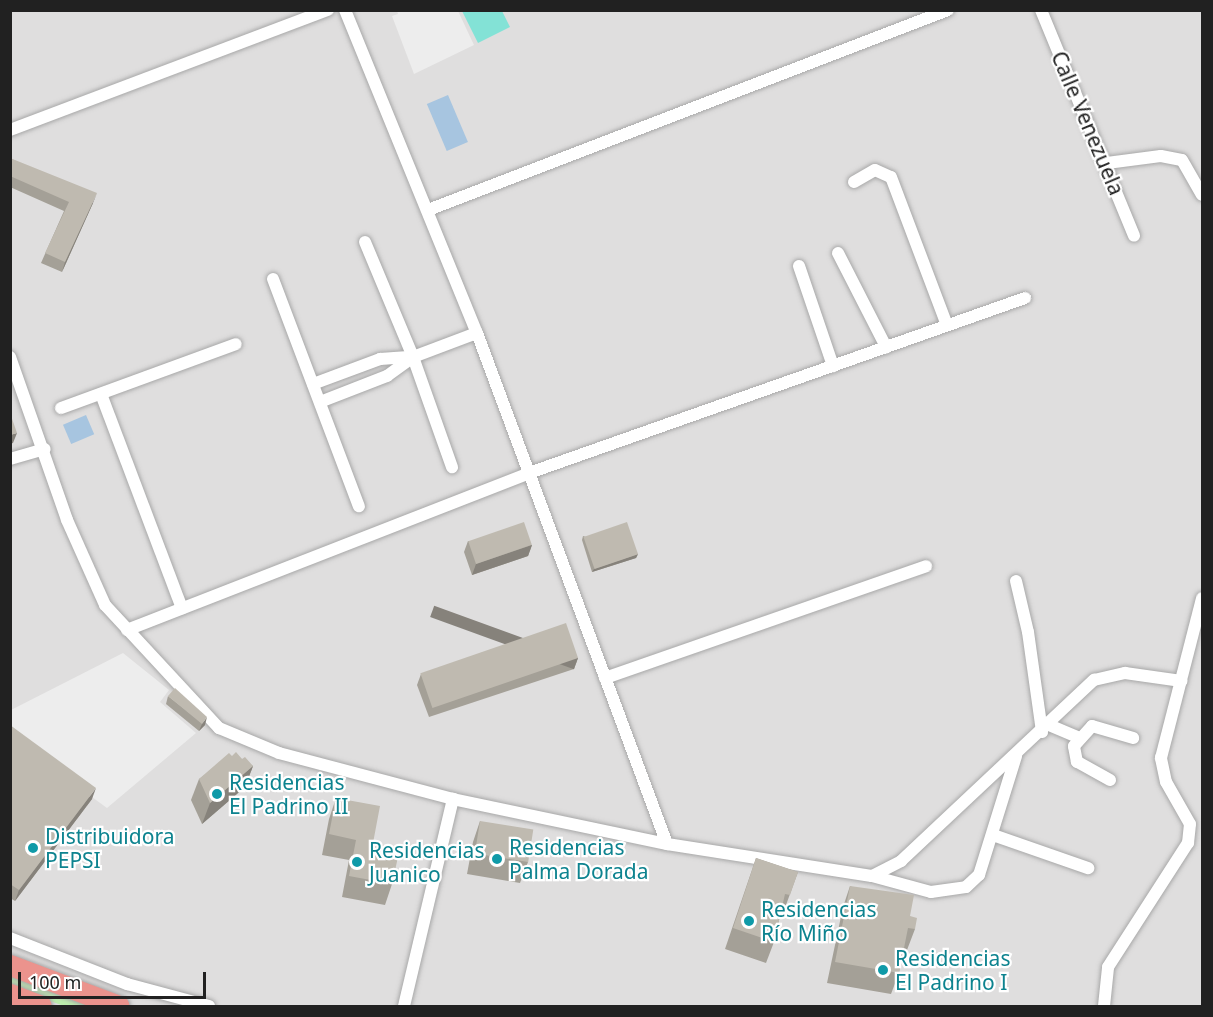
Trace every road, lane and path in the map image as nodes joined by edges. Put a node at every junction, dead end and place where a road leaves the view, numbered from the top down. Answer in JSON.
{"nodes":[{"id":1,"x":328,"y":10,"type":"edge"},
{"id":2,"x":345,"y":10,"type":"edge"},
{"id":3,"x":948,"y":10,"type":"edge"},
{"id":4,"x":1041,"y":10,"type":"edge"},
{"id":5,"x":919,"y":16,"type":"edge"},
{"id":6,"x":10,"y":130,"type":"edge"},
{"id":7,"x":1107,"y":163,"type":"junction"},
{"id":8,"x":854,"y":182,"type":"dead end"},
{"id":9,"x":1203,"y":195,"type":"edge"},
{"id":10,"x":428,"y":210,"type":"junction"},
{"id":11,"x":1134,"y":236,"type":"dead end"},
{"id":12,"x":365,"y":242,"type":"dead end"},
{"id":13,"x":838,"y":253,"type":"dead end"},
{"id":14,"x":799,"y":266,"type":"dead end"},
{"id":15,"x":273,"y":279,"type":"dead end"},
{"id":16,"x":1025,"y":298,"type":"dead end"},
{"id":17,"x":947,"y":326,"type":"junction"},
{"id":18,"x":477,"y":333,"type":"junction"},
{"id":19,"x":236,"y":344,"type":"dead end"},
{"id":20,"x":886,"y":347,"type":"junction"},
{"id":21,"x":10,"y":357,"type":"edge"},
{"id":22,"x":413,"y":357,"type":"junction"},
{"id":23,"x":833,"y":366,"type":"junction"},
{"id":24,"x":313,"y":384,"type":"junction"},
{"id":25,"x":101,"y":394,"type":"junction"},
{"id":26,"x":320,"y":402,"type":"junction"},
{"id":27,"x":61,"y":408,"type":"dead end"},
{"id":28,"x":45,"y":449,"type":"junction"},
{"id":29,"x":10,"y":459,"type":"edge"},
{"id":30,"x":452,"y":467,"type":"dead end"},
{"id":31,"x":529,"y":473,"type":"junction"},
{"id":32,"x":359,"y":506,"type":"dead end"},
{"id":33,"x":926,"y":566,"type":"dead end"},
{"id":34,"x":1016,"y":581,"type":"dead end"},
{"id":35,"x":1203,"y":598,"type":"edge"},
{"id":36,"x":182,"y":608,"type":"junction"},
{"id":37,"x":127,"y":630,"type":"junction"},
{"id":38,"x":605,"y":678,"type":"junction"},
{"id":39,"x":1181,"y":681,"type":"junction"},
{"id":40,"x":1046,"y":728,"type":"junction"},
{"id":41,"x":1080,"y":738,"type":"junction"},
{"id":42,"x":1133,"y":738,"type":"dead end"},
{"id":43,"x":1016,"y":756,"type":"junction"},
{"id":44,"x":1110,"y":780,"type":"dead end"},
{"id":45,"x":453,"y":799,"type":"junction"},
{"id":46,"x":993,"y":835,"type":"junction"},
{"id":47,"x":667,"y":844,"type":"junction"},
{"id":48,"x":1088,"y":868,"type":"dead end"},
{"id":49,"x":872,"y":876,"type":"junction"},
{"id":50,"x":10,"y":938,"type":"edge"},
{"id":51,"x":10,"y":965,"type":"edge"},
{"id":52,"x":10,"y":994,"type":"edge"},
{"id":53,"x":41,"y":1006,"type":"edge"},
{"id":54,"x":119,"y":1006,"type":"edge"},
{"id":55,"x":209,"y":1006,"type":"edge"},
{"id":56,"x":404,"y":1006,"type":"edge"},
{"id":57,"x":1104,"y":1006,"type":"edge"}],
"edges":[{"from":1,"to":6,"type":"street"},
{"from":2,"to":10,"type":"street"},
{"from":3,"to":5,"type":"street"},
{"from":4,"to":7,"type":"street","name":"Calle Venezuela"},
{"from":5,"to":10,"type":"street"},
{"from":7,"to":9,"type":"street"},
{"from":7,"to":11,"type":"street","name":"Calle Venezuela"},
{"from":8,"to":17,"type":"street"},
{"from":10,"to":18,"type":"street"},
{"from":12,"to":22,"type":"street"},
{"from":13,"to":20,"type":"street"},
{"from":14,"to":23,"type":"street"},
{"from":15,"to":24,"type":"street"},
{"from":16,"to":17,"type":"street"},
{"from":17,"to":20,"type":"street"},
{"from":18,"to":22,"type":"street"},
{"from":18,"to":31,"type":"street"},
{"from":19,"to":25,"type":"street"},
{"from":20,"to":23,"type":"street"},
{"from":21,"to":28,"type":"street"},
{"from":22,"to":24,"type":"street"},
{"from":22,"to":26,"type":"street"},
{"from":22,"to":30,"type":"street"},
{"from":23,"to":31,"type":"street"},
{"from":24,"to":26,"type":"street"},
{"from":25,"to":27,"type":"street"},
{"from":25,"to":36,"type":"street"},
{"from":26,"to":32,"type":"street"},
{"from":28,"to":29,"type":"street"},
{"from":28,"to":37,"type":"street"},
{"from":31,"to":36,"type":"street"},
{"from":31,"to":38,"type":"street"},
{"from":33,"to":38,"type":"street"},
{"from":34,"to":40,"type":"street"},
{"from":35,"to":39,"type":"street"},
{"from":36,"to":37,"type":"street"},
{"from":37,"to":45,"type":"street"},
{"from":38,"to":47,"type":"street"},
{"from":39,"to":40,"type":"street"},
{"from":39,"to":57,"type":"street"},
{"from":40,"to":41,"type":"street"},
{"from":40,"to":43,"type":"street"},
{"from":41,"to":42,"type":"street"},
{"from":41,"to":44,"type":"street"},
{"from":43,"to":46,"type":"street"},
{"from":43,"to":49,"type":"street"},
{"from":45,"to":47,"type":"street"},
{"from":45,"to":56,"type":"street"},
{"from":46,"to":48,"type":"street"},
{"from":46,"to":49,"type":"street"},
{"from":47,"to":49,"type":"street"},
{"from":50,"to":55,"type":"street"},
{"from":51,"to":54,"type":"highway"},
{"from":52,"to":53,"type":"highway"}]}
